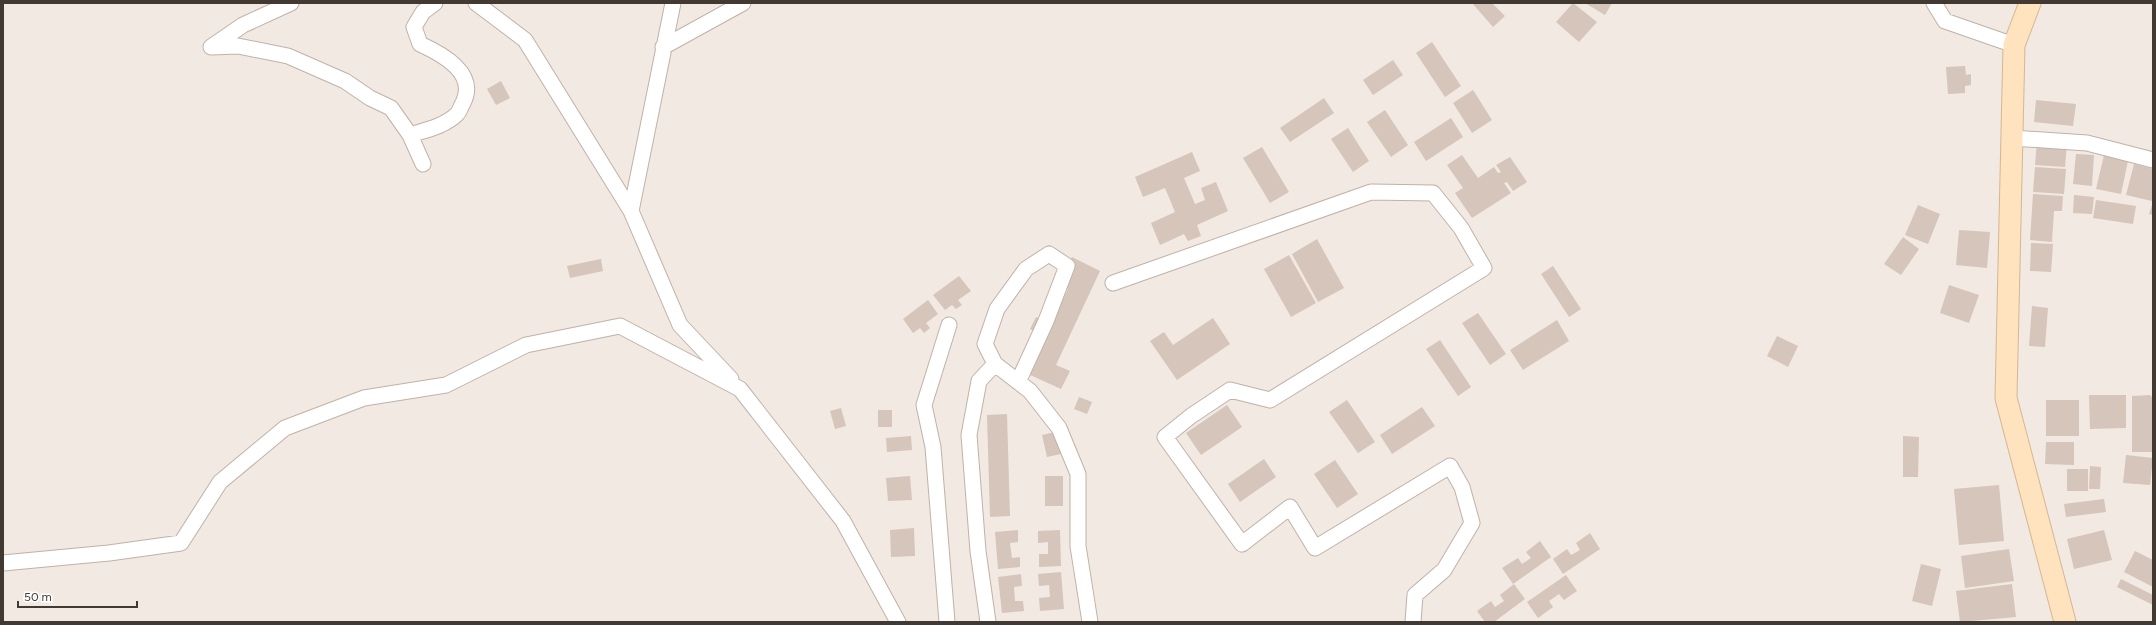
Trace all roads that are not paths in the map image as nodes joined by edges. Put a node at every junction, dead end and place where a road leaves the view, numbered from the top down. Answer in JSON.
{"nodes":[{"id":1,"x":291,"y":3,"type":"edge"},
{"id":2,"x":436,"y":3,"type":"edge"},
{"id":3,"x":476,"y":3,"type":"edge"},
{"id":4,"x":673,"y":3,"type":"edge"},
{"id":5,"x":743,"y":3,"type":"edge"},
{"id":6,"x":1934,"y":3,"type":"edge"},
{"id":7,"x":2030,"y":3,"type":"edge"},
{"id":8,"x":2014,"y":45,"type":"junction"},
{"id":9,"x":663,"y":47,"type":"junction"},
{"id":10,"x":410,"y":136,"type":"junction"},
{"id":11,"x":2012,"y":138,"type":"junction"},
{"id":12,"x":2153,"y":160,"type":"edge"},
{"id":13,"x":423,"y":164,"type":"dead end"},
{"id":14,"x":631,"y":212,"type":"junction"},
{"id":15,"x":1113,"y":283,"type":"dead end"},
{"id":16,"x":949,"y":325,"type":"dead end"},
{"id":17,"x":996,"y":364,"type":"junction"},
{"id":18,"x":1018,"y":382,"type":"junction"},
{"id":19,"x":740,"y":389,"type":"junction"},
{"id":20,"x":3,"y":563,"type":"edge"},
{"id":21,"x":898,"y":622,"type":"edge"},
{"id":22,"x":947,"y":622,"type":"edge"},
{"id":23,"x":988,"y":622,"type":"edge"},
{"id":24,"x":1087,"y":622,"type":"edge"},
{"id":25,"x":1413,"y":622,"type":"edge"},
{"id":26,"x":2065,"y":622,"type":"edge"}],
"edges":[{"from":1,"to":10,"type":"street"},
{"from":2,"to":10,"type":"street"},
{"from":3,"to":14,"type":"street"},
{"from":4,"to":9,"type":"street"},
{"from":5,"to":9,"type":"street"},
{"from":6,"to":8,"type":"street"},
{"from":7,"to":8,"type":"street"},
{"from":8,"to":11,"type":"street"},
{"from":9,"to":14,"type":"street"},
{"from":10,"to":13,"type":"street"},
{"from":11,"to":12,"type":"street"},
{"from":11,"to":26,"type":"street"},
{"from":14,"to":19,"type":"street"},
{"from":15,"to":25,"type":"street"},
{"from":16,"to":22,"type":"street"},
{"from":17,"to":18,"type":"street"},
{"from":17,"to":18,"type":"street"},
{"from":17,"to":23,"type":"street"},
{"from":18,"to":24,"type":"street"},
{"from":19,"to":20,"type":"street"},
{"from":19,"to":21,"type":"street"}]}
